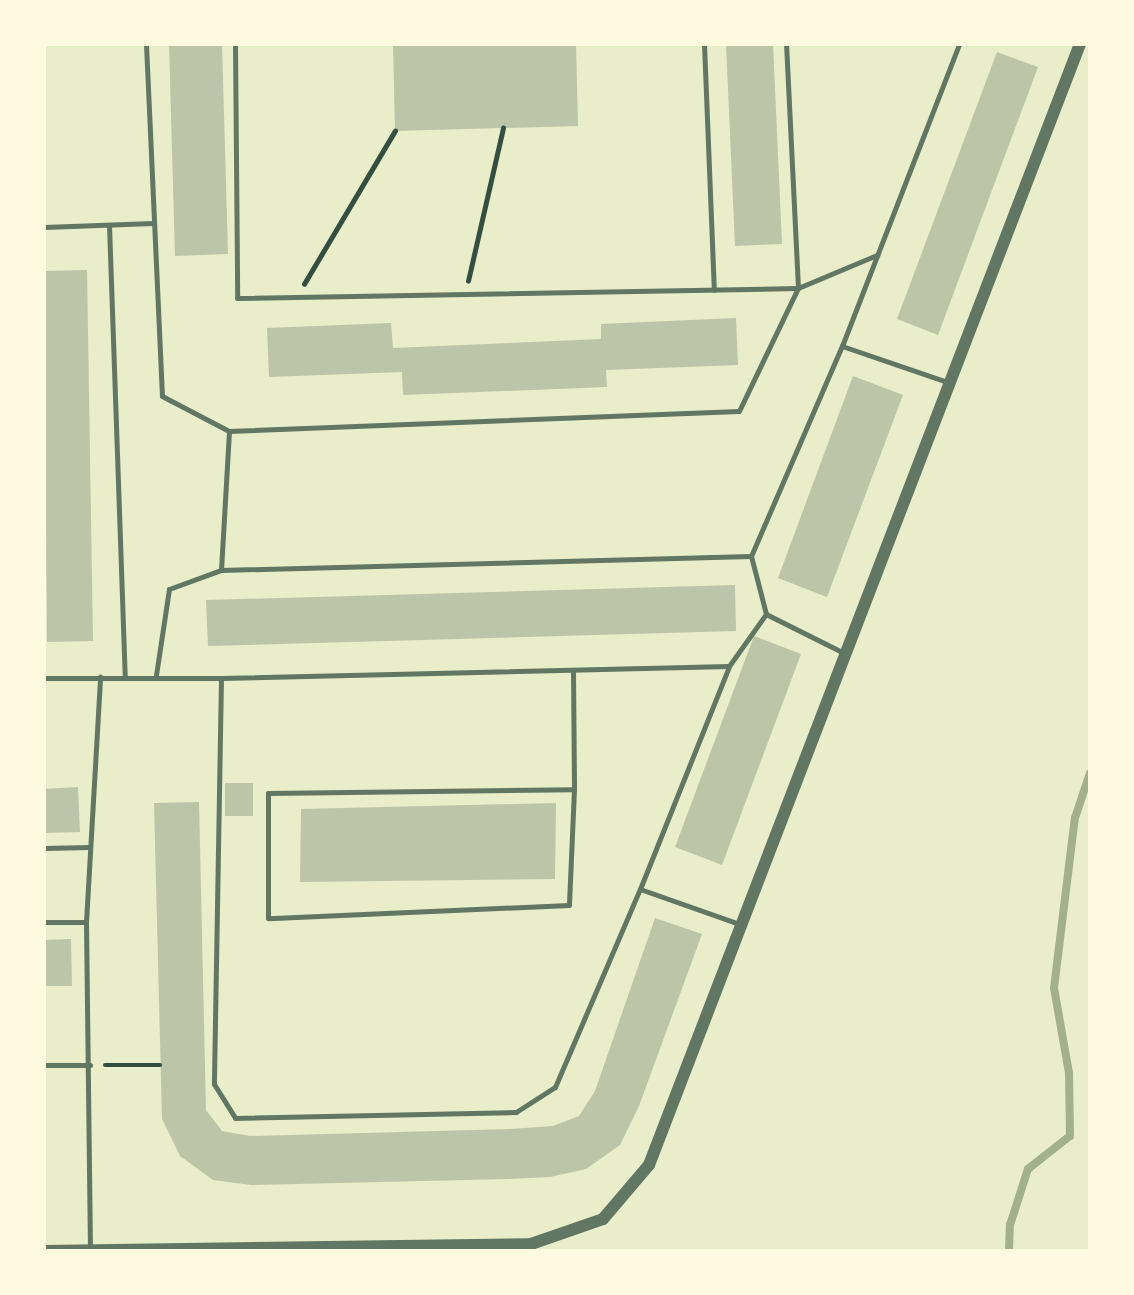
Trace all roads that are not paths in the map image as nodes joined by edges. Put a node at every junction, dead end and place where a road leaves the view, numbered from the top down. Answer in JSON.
{"nodes":[{"id":1,"x":146,"y":44,"type":"edge"},
{"id":2,"x":235,"y":44,"type":"edge"},
{"id":3,"x":704,"y":44,"type":"edge"},
{"id":4,"x":786,"y":44,"type":"edge"},
{"id":5,"x":959,"y":44,"type":"edge"},
{"id":6,"x":1080,"y":44,"type":"edge"},
{"id":7,"x":153,"y":223,"type":"junction"},
{"id":8,"x":109,"y":225,"type":"junction"},
{"id":9,"x":44,"y":227,"type":"edge"},
{"id":10,"x":877,"y":255,"type":"junction"},
{"id":11,"x":798,"y":288,"type":"junction"},
{"id":12,"x":715,"y":290,"type":"junction"},
{"id":13,"x":842,"y":346,"type":"junction"},
{"id":14,"x":950,"y":383,"type":"junction"},
{"id":15,"x":229,"y":431,"type":"junction"},
{"id":16,"x":751,"y":556,"type":"junction"},
{"id":17,"x":221,"y":570,"type":"junction"},
{"id":18,"x":766,"y":614,"type":"junction"},
{"id":19,"x":846,"y":654,"type":"junction"},
{"id":20,"x":729,"y":666,"type":"junction"},
{"id":21,"x":573,"y":671,"type":"junction"},
{"id":22,"x":100,"y":676,"type":"junction"},
{"id":23,"x":125,"y":676,"type":"junction"},
{"id":24,"x":156,"y":676,"type":"junction"},
{"id":25,"x":44,"y":678,"type":"edge"},
{"id":26,"x":221,"y":678,"type":"junction"},
{"id":27,"x":573,"y":789,"type":"junction"},
{"id":28,"x":90,"y":846,"type":"junction"},
{"id":29,"x":44,"y":848,"type":"edge"},
{"id":30,"x":640,"y":889,"type":"junction"},
{"id":31,"x":44,"y":922,"type":"edge"},
{"id":32,"x":86,"y":922,"type":"junction"},
{"id":33,"x":742,"y":925,"type":"junction"},
{"id":34,"x":44,"y":1065,"type":"edge"},
{"id":35,"x":90,"y":1065,"type":"junction"},
{"id":36,"x":90,"y":1250,"type":"edge"},
{"id":37,"x":44,"y":1251,"type":"edge"}],
"edges":[{"from":1,"to":7,"type":"lane"},
{"from":2,"to":12,"type":"lane"},
{"from":3,"to":12,"type":"lane"},
{"from":4,"to":11,"type":"lane"},
{"from":5,"to":10,"type":"lane"},
{"from":6,"to":14,"type":"street"},
{"from":7,"to":8,"type":"lane"},
{"from":7,"to":15,"type":"lane"},
{"from":8,"to":9,"type":"lane"},
{"from":8,"to":23,"type":"lane"},
{"from":10,"to":11,"type":"lane"},
{"from":10,"to":13,"type":"lane"},
{"from":11,"to":12,"type":"lane"},
{"from":11,"to":15,"type":"lane"},
{"from":13,"to":14,"type":"lane"},
{"from":13,"to":16,"type":"lane"},
{"from":14,"to":19,"type":"street"},
{"from":15,"to":17,"type":"lane"},
{"from":16,"to":17,"type":"lane"},
{"from":16,"to":18,"type":"lane"},
{"from":17,"to":24,"type":"lane"},
{"from":18,"to":19,"type":"lane"},
{"from":18,"to":20,"type":"lane"},
{"from":19,"to":33,"type":"street"},
{"from":20,"to":21,"type":"lane"},
{"from":20,"to":30,"type":"lane"},
{"from":21,"to":26,"type":"lane"},
{"from":21,"to":27,"type":"lane"},
{"from":22,"to":23,"type":"lane"},
{"from":22,"to":25,"type":"lane"},
{"from":22,"to":28,"type":"lane"},
{"from":23,"to":24,"type":"lane"},
{"from":24,"to":26,"type":"lane"},
{"from":26,"to":30,"type":"lane"},
{"from":27,"to":27,"type":"lane"},
{"from":28,"to":29,"type":"lane"},
{"from":28,"to":32,"type":"lane"},
{"from":30,"to":33,"type":"lane"},
{"from":31,"to":32,"type":"lane"},
{"from":32,"to":35,"type":"lane"},
{"from":33,"to":36,"type":"street"},
{"from":34,"to":35,"type":"lane"},
{"from":35,"to":36,"type":"lane"},
{"from":36,"to":37,"type":"street"}]}
